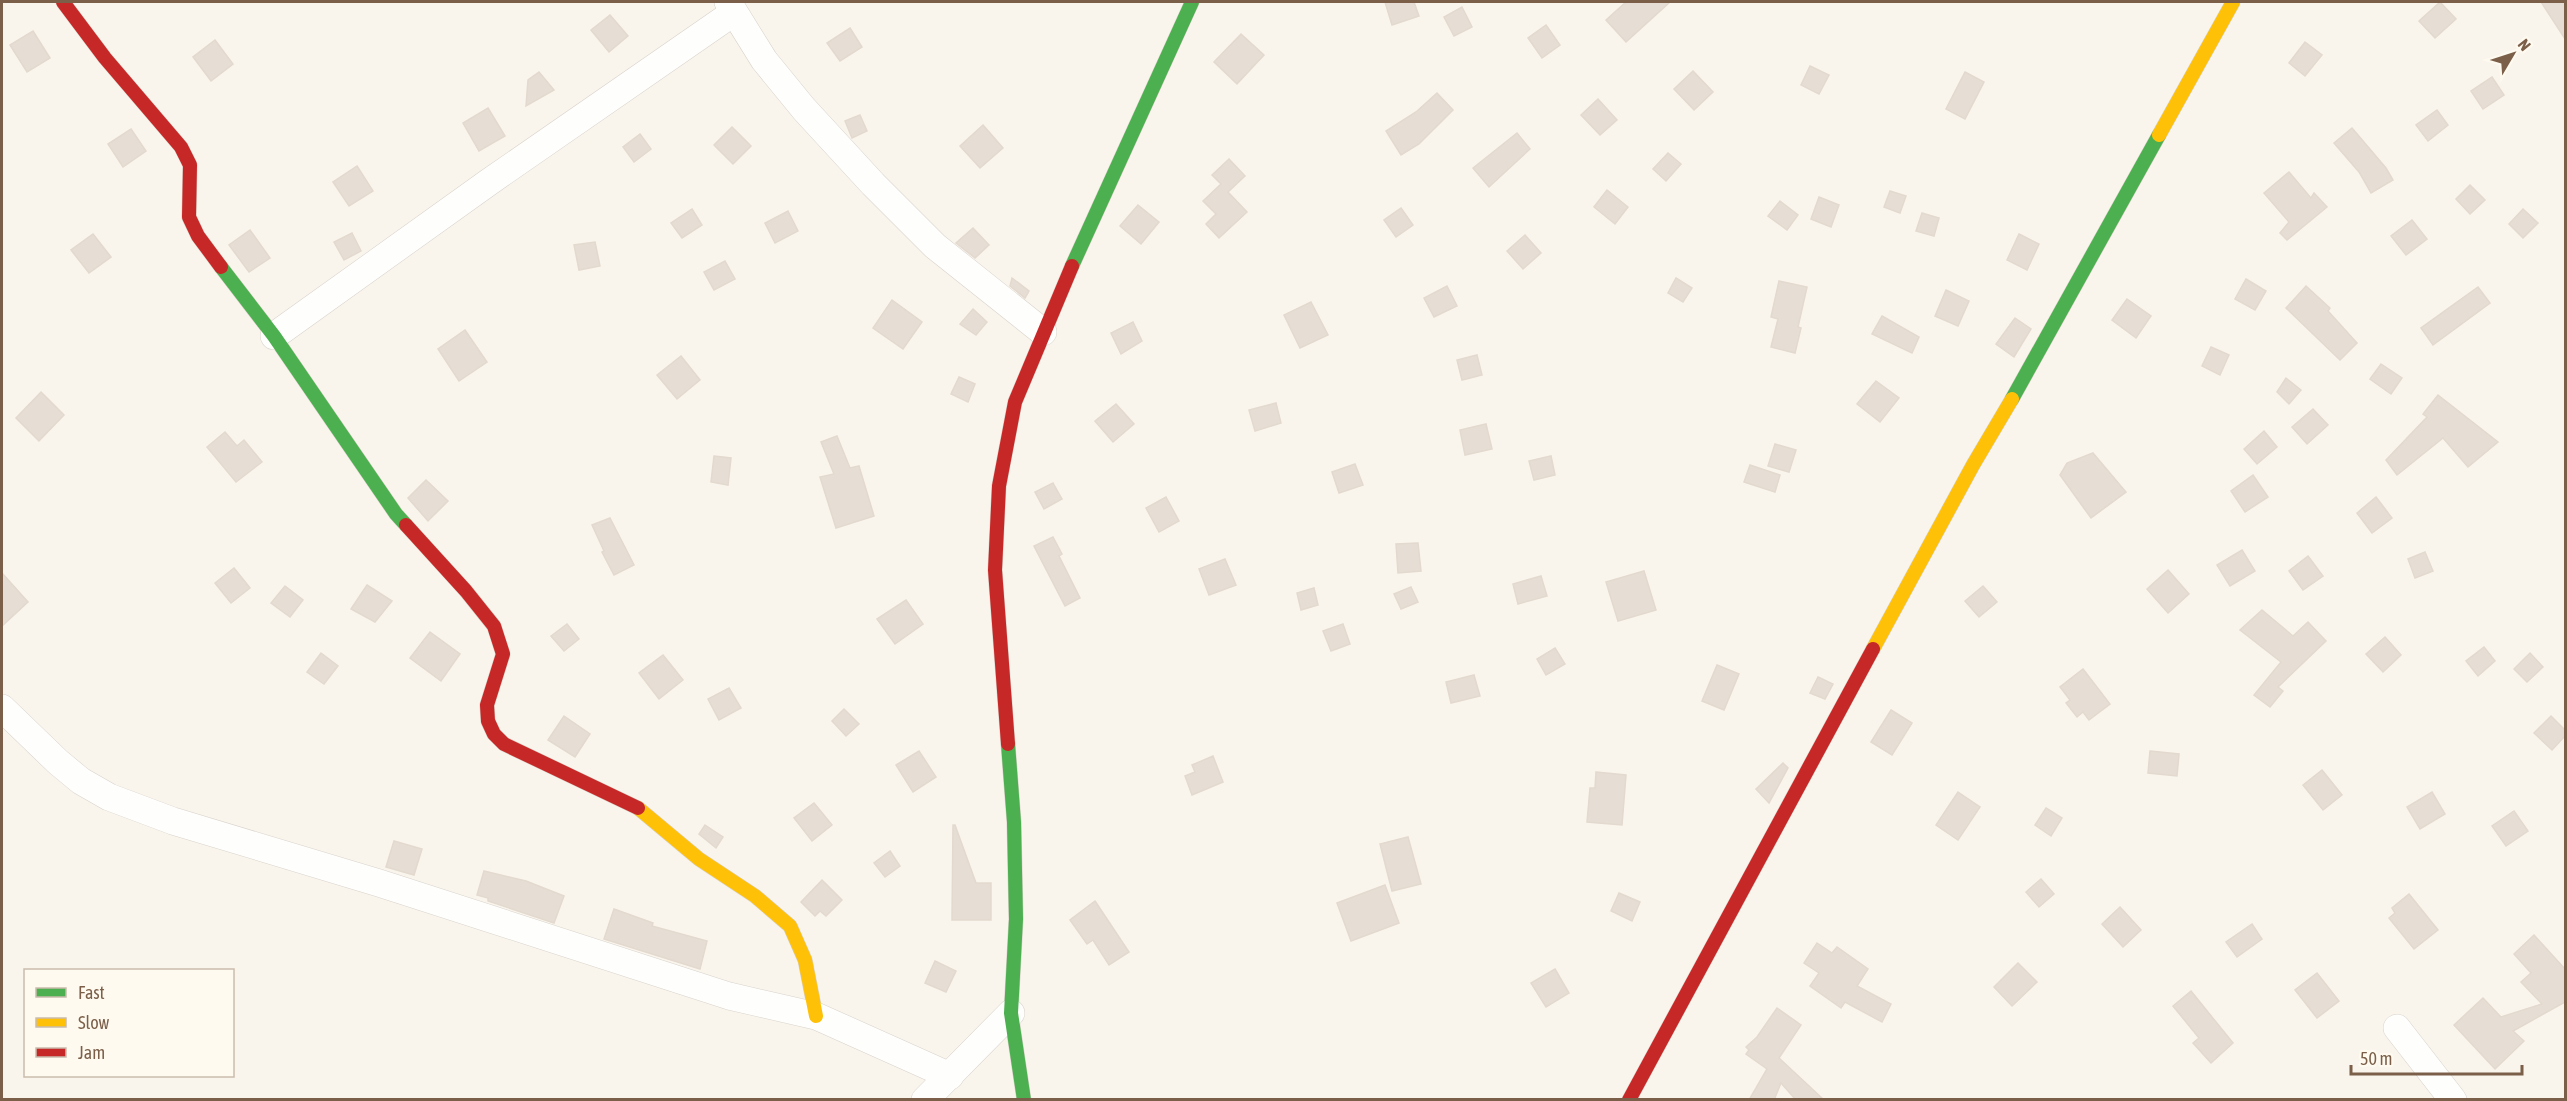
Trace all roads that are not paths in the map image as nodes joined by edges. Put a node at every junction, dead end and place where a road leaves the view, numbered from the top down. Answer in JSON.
{"nodes":[{"id":1,"x":63,"y":2,"type":"edge"},
{"id":2,"x":1192,"y":2,"type":"edge"},
{"id":3,"x":2234,"y":2,"type":"edge"},
{"id":4,"x":731,"y":7,"type":"edge"},
{"id":5,"x":1043,"y":332,"type":"junction"},
{"id":6,"x":274,"y":336,"type":"junction"},
{"id":7,"x":2,"y":708,"type":"edge"},
{"id":8,"x":1011,"y":1013,"type":"junction"},
{"id":9,"x":816,"y":1016,"type":"junction"},
{"id":10,"x":2397,"y":1028,"type":"dead end"},
{"id":11,"x":950,"y":1076,"type":"junction"},
{"id":12,"x":925,"y":1100,"type":"edge"},
{"id":13,"x":1024,"y":1100,"type":"edge"},
{"id":14,"x":1629,"y":1100,"type":"edge"},
{"id":15,"x":2453,"y":1100,"type":"edge"}],
"edges":[{"from":1,"to":6,"type":"street"},
{"from":2,"to":5,"type":"street"},
{"from":3,"to":14,"type":"street"},
{"from":4,"to":5,"type":"street"},
{"from":4,"to":6,"type":"street"},
{"from":5,"to":8,"type":"street"},
{"from":6,"to":9,"type":"street"},
{"from":7,"to":9,"type":"street"},
{"from":8,"to":11,"type":"street"},
{"from":8,"to":13,"type":"street"},
{"from":9,"to":11,"type":"street"},
{"from":10,"to":15,"type":"street"},
{"from":11,"to":12,"type":"street"}]}
